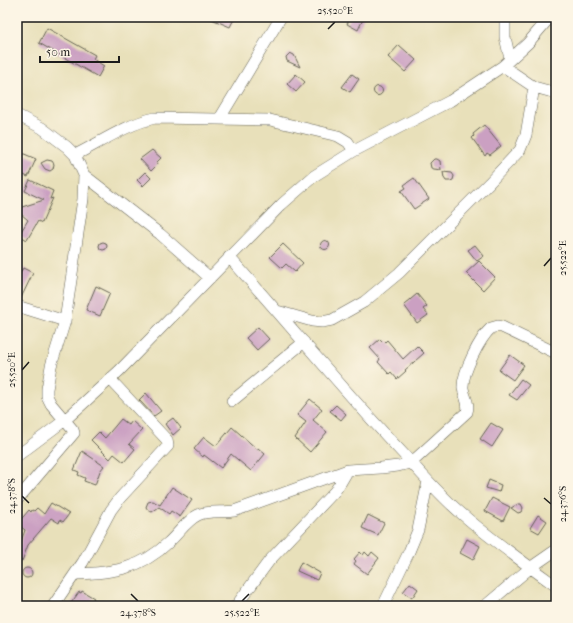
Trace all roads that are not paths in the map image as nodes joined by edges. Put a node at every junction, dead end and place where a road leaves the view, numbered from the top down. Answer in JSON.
{"nodes":[{"id":1,"x":281,"y":17,"type":"edge"},
{"id":2,"x":550,"y":17,"type":"edge"},
{"id":3,"x":505,"y":18,"type":"edge"},
{"id":4,"x":506,"y":62,"type":"junction"},
{"id":5,"x":534,"y":87,"type":"junction"},
{"id":6,"x":556,"y":93,"type":"edge"},
{"id":7,"x":17,"y":116,"type":"edge"},
{"id":8,"x":220,"y":118,"type":"junction"},
{"id":9,"x":22,"y":123,"type":"edge"},
{"id":10,"x":354,"y":151,"type":"junction"},
{"id":11,"x":75,"y":155,"type":"junction"},
{"id":12,"x":84,"y":175,"type":"junction"},
{"id":13,"x":229,"y":257,"type":"junction"},
{"id":14,"x":210,"y":278,"type":"junction"},
{"id":15,"x":17,"y":306,"type":"edge"},
{"id":16,"x":277,"y":311,"type":"junction"},
{"id":17,"x":64,"y":321,"type":"junction"},
{"id":18,"x":304,"y":342,"type":"junction"},
{"id":19,"x":556,"y":352,"type":"edge"},
{"id":20,"x":110,"y":379,"type":"junction"},
{"id":21,"x":232,"y":401,"type":"dead end"},
{"id":22,"x":65,"y":420,"type":"junction"},
{"id":23,"x":17,"y":456,"type":"edge"},
{"id":24,"x":411,"y":462,"type":"junction"},
{"id":25,"x":348,"y":470,"type":"junction"},
{"id":26,"x":428,"y":481,"type":"junction"},
{"id":27,"x":17,"y":500,"type":"edge"},
{"id":28,"x":556,"y":550,"type":"edge"},
{"id":29,"x":530,"y":568,"type":"junction"},
{"id":30,"x":76,"y":574,"type":"junction"},
{"id":31,"x":556,"y":586,"type":"edge"},
{"id":32,"x":53,"y":606,"type":"edge"},
{"id":33,"x":236,"y":606,"type":"edge"},
{"id":34,"x":383,"y":606,"type":"edge"},
{"id":35,"x":485,"y":606,"type":"edge"}],
"edges":[{"from":1,"to":8,"type":"street"},
{"from":2,"to":4,"type":"street"},
{"from":3,"to":4,"type":"street"},
{"from":4,"to":5,"type":"street"},
{"from":4,"to":10,"type":"street"},
{"from":5,"to":6,"type":"street"},
{"from":5,"to":16,"type":"street"},
{"from":7,"to":9,"type":"street"},
{"from":8,"to":10,"type":"street"},
{"from":8,"to":11,"type":"street"},
{"from":9,"to":11,"type":"street"},
{"from":10,"to":13,"type":"street"},
{"from":11,"to":12,"type":"street"},
{"from":12,"to":14,"type":"street"},
{"from":12,"to":17,"type":"street"},
{"from":13,"to":14,"type":"street"},
{"from":13,"to":16,"type":"street"},
{"from":14,"to":20,"type":"street"},
{"from":15,"to":17,"type":"street"},
{"from":16,"to":18,"type":"street"},
{"from":17,"to":22,"type":"street"},
{"from":18,"to":21,"type":"street"},
{"from":18,"to":24,"type":"street"},
{"from":19,"to":24,"type":"street"},
{"from":20,"to":22,"type":"street"},
{"from":20,"to":30,"type":"street"},
{"from":22,"to":23,"type":"street"},
{"from":22,"to":27,"type":"street"},
{"from":24,"to":25,"type":"street"},
{"from":24,"to":26,"type":"street"},
{"from":25,"to":30,"type":"street"},
{"from":25,"to":33,"type":"street"},
{"from":26,"to":29,"type":"street"},
{"from":26,"to":34,"type":"street"},
{"from":28,"to":29,"type":"street"},
{"from":29,"to":31,"type":"street"},
{"from":29,"to":35,"type":"street"},
{"from":30,"to":32,"type":"street"}]}
